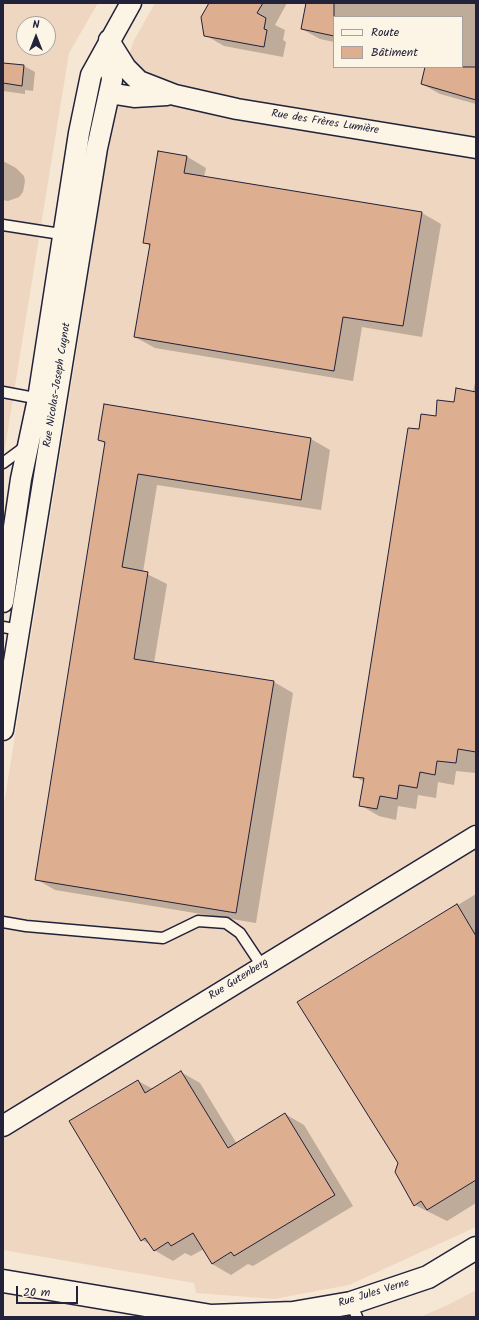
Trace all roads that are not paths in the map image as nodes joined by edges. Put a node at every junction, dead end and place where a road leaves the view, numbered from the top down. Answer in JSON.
{"nodes":[{"id":1,"x":131,"y":3,"type":"edge"},
{"id":2,"x":109,"y":40,"type":"junction"},
{"id":3,"x":109,"y":93,"type":"junction"},
{"id":4,"x":175,"y":95,"type":"junction"},
{"id":5,"x":476,"y":148,"type":"edge"},
{"id":6,"x":3,"y":224,"type":"edge"},
{"id":7,"x":63,"y":234,"type":"junction"},
{"id":8,"x":82,"y":237,"type":"junction"},
{"id":9,"x":3,"y":392,"type":"edge"},
{"id":10,"x":46,"y":400,"type":"junction"},
{"id":11,"x":28,"y":445,"type":"junction"},
{"id":12,"x":3,"y":463,"type":"edge"},
{"id":13,"x":3,"y":599,"type":"edge"},
{"id":14,"x":11,"y":628,"type":"edge"},
{"id":15,"x":3,"y":730,"type":"edge"},
{"id":16,"x":476,"y":836,"type":"edge"},
{"id":17,"x":3,"y":922,"type":"edge"},
{"id":18,"x":262,"y":966,"type":"junction"},
{"id":19,"x":3,"y":1126,"type":"edge"},
{"id":20,"x":476,"y":1248,"type":"edge"},
{"id":21,"x":3,"y":1281,"type":"edge"},
{"id":22,"x":354,"y":1310,"type":"edge"}],
"edges":[{"from":1,"to":2,"type":"street","name":"Rue Nicolas-Joseph Cugnot"},
{"from":2,"to":3,"type":"street","name":"Rue Nicolas-Joseph Cugnot"},
{"from":2,"to":4,"type":"street","name":"Rue des Frères Lumière"},
{"from":2,"to":7,"type":"street","name":"Rue Nicolas-Joseph Cugnot"},
{"from":3,"to":4,"type":"street","name":"Rue des Frères Lumière"},
{"from":3,"to":8,"type":"street","name":"Rue Nicolas-Joseph Cugnot"},
{"from":4,"to":5,"type":"street","name":"Rue des Frères Lumière"},
{"from":6,"to":7,"type":"lane"},
{"from":7,"to":8,"type":"lane"},
{"from":7,"to":10,"type":"street","name":"Rue Nicolas-Joseph Cugnot"},
{"from":8,"to":10,"type":"street","name":"Rue Nicolas-Joseph Cugnot"},
{"from":9,"to":10,"type":"lane"},
{"from":10,"to":11,"type":"street","name":"Rue Nicolas-Joseph Cugnot"},
{"from":10,"to":14,"type":"street","name":"Rue Nicolas-Joseph Cugnot"},
{"from":11,"to":12,"type":"lane"},
{"from":11,"to":13,"type":"street","name":"Rue Nicolas-Joseph Cugnot"},
{"from":14,"to":15,"type":"street","name":"Rue Nicolas-Joseph Cugnot"},
{"from":16,"to":18,"type":"street","name":"Rue Gutenberg"},
{"from":17,"to":18,"type":"lane"},
{"from":18,"to":19,"type":"street","name":"Rue Gutenberg"},
{"from":20,"to":22,"type":"main road","name":"Rue Jules Verne"},
{"from":21,"to":22,"type":"main road","name":"Rue Jules Verne"}]}
